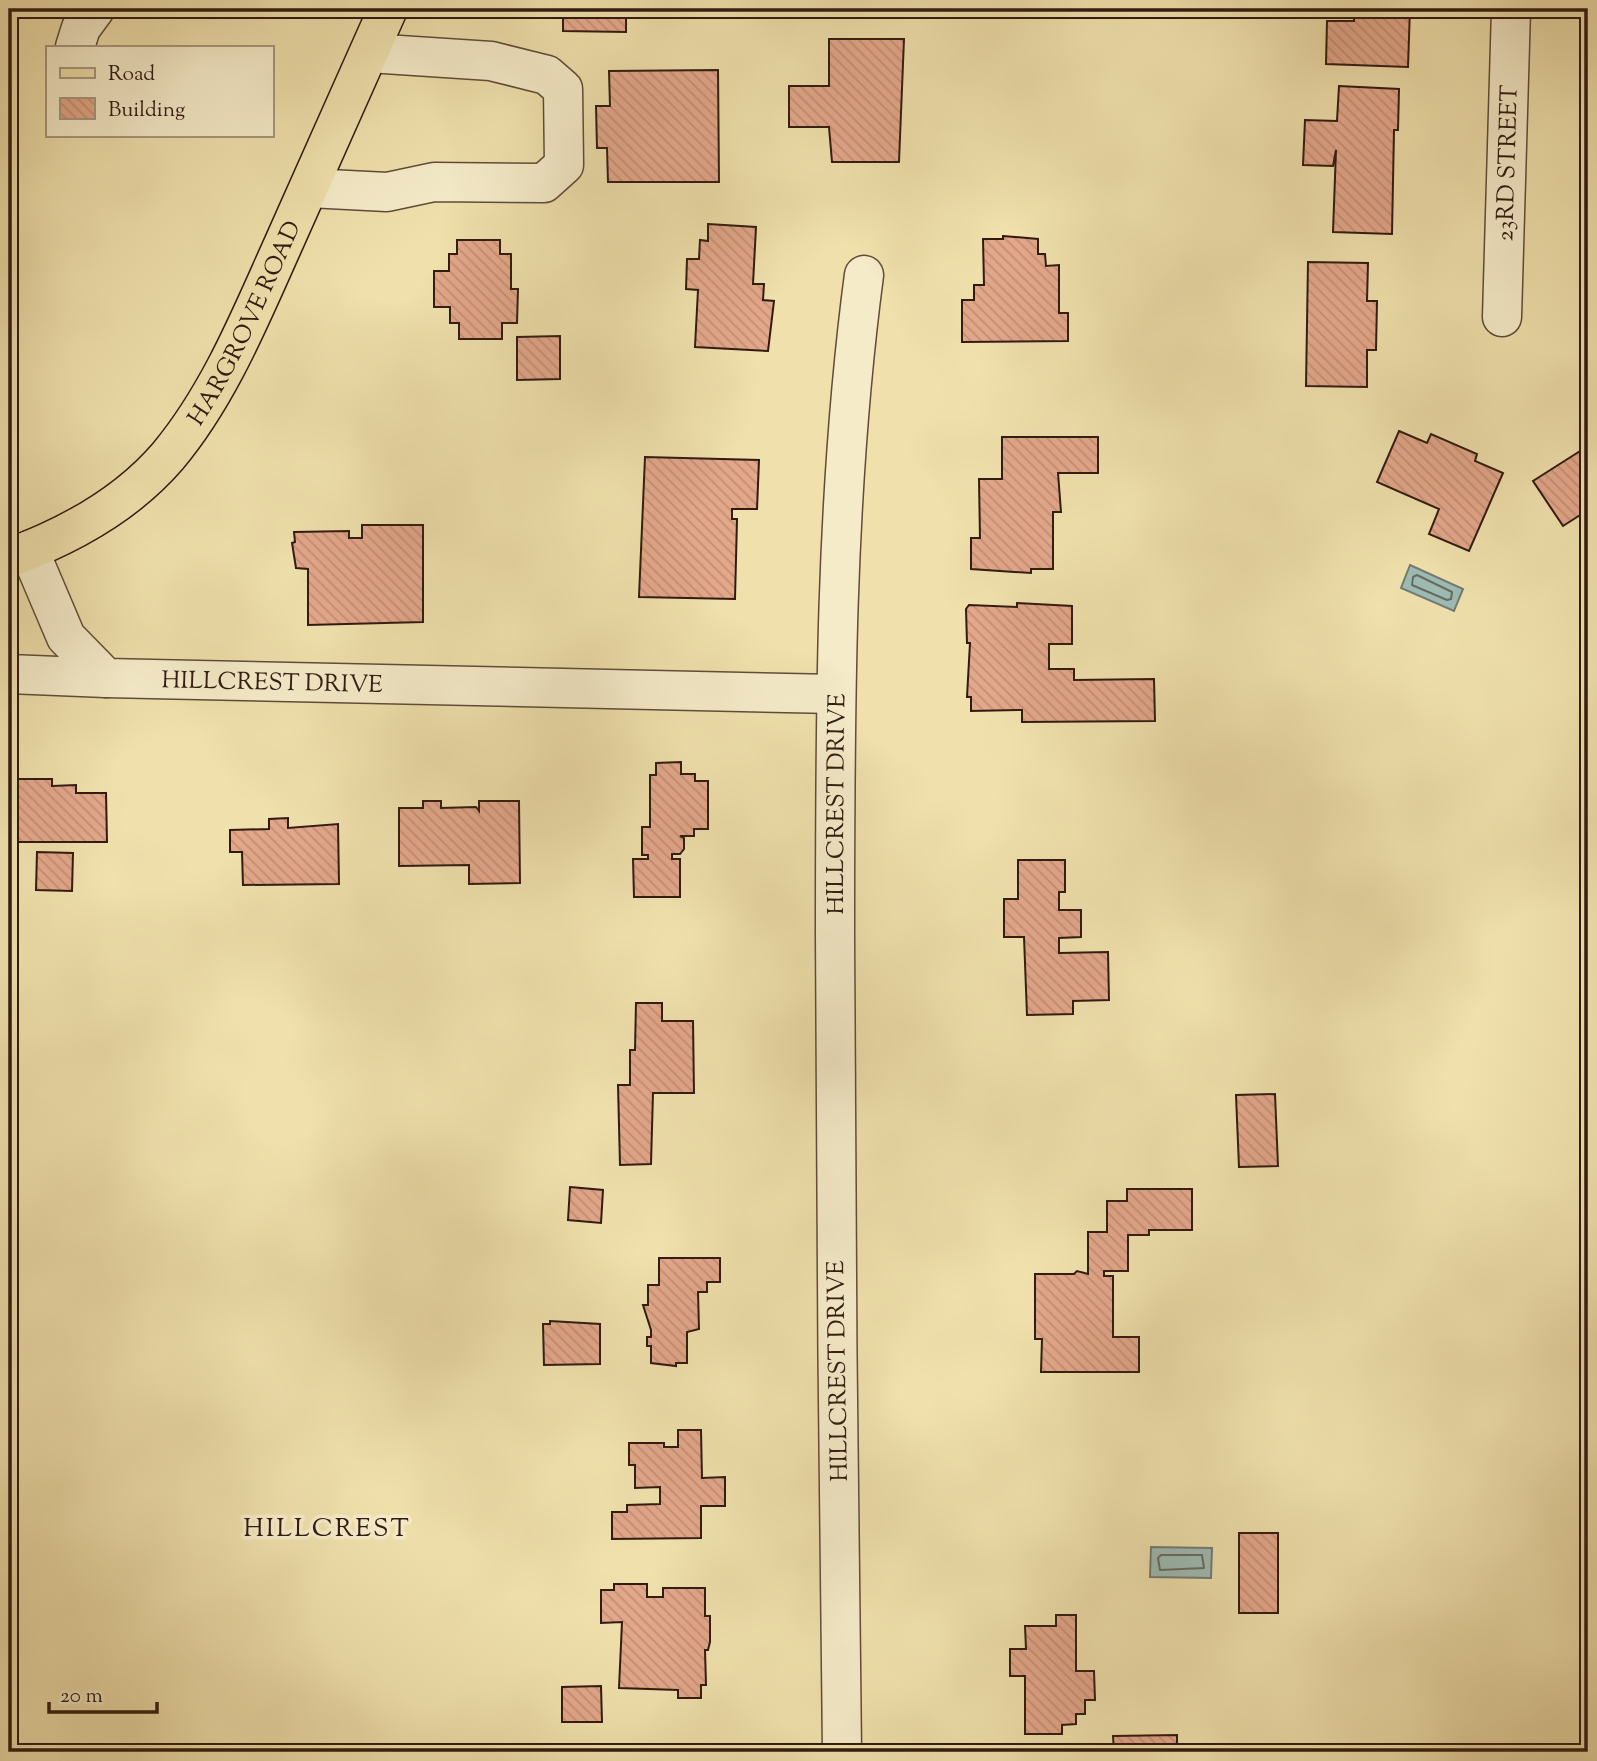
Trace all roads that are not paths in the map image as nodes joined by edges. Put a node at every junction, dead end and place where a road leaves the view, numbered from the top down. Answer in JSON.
{"nodes":[{"id":1,"x":95,"y":9,"type":"edge"},
{"id":2,"x":388,"y":9,"type":"edge"},
{"id":3,"x":1511,"y":9,"type":"edge"},
{"id":4,"x":75,"y":46,"type":"edge"},
{"id":5,"x":369,"y":53,"type":"junction"},
{"id":6,"x":309,"y":188,"type":"junction"},
{"id":7,"x":864,"y":275,"type":"dead end"},
{"id":8,"x":1502,"y":317,"type":"dead end"},
{"id":9,"x":19,"y":554,"type":"edge"},
{"id":10,"x":9,"y":674,"type":"edge"},
{"id":11,"x":106,"y":678,"type":"junction"},
{"id":12,"x":835,"y":694,"type":"junction"},
{"id":13,"x":842,"y":1752,"type":"edge"}],
"edges":[{"from":1,"to":4,"type":"street"},
{"from":2,"to":5,"type":"main road","name":"HARGROVE ROAD"},
{"from":3,"to":8,"type":"street","name":"23RD STREET"},
{"from":5,"to":6,"type":"main road","name":"HARGROVE ROAD"},
{"from":5,"to":6,"type":"street"},
{"from":6,"to":9,"type":"main road","name":"HARGROVE ROAD"},
{"from":7,"to":12,"type":"street"},
{"from":9,"to":11,"type":"street"},
{"from":10,"to":11,"type":"street","name":"HILLCREST DRIVE"},
{"from":11,"to":12,"type":"street","name":"HILLCREST DRIVE"},
{"from":12,"to":13,"type":"street","name":"HILLCREST DRIVE"}]}
